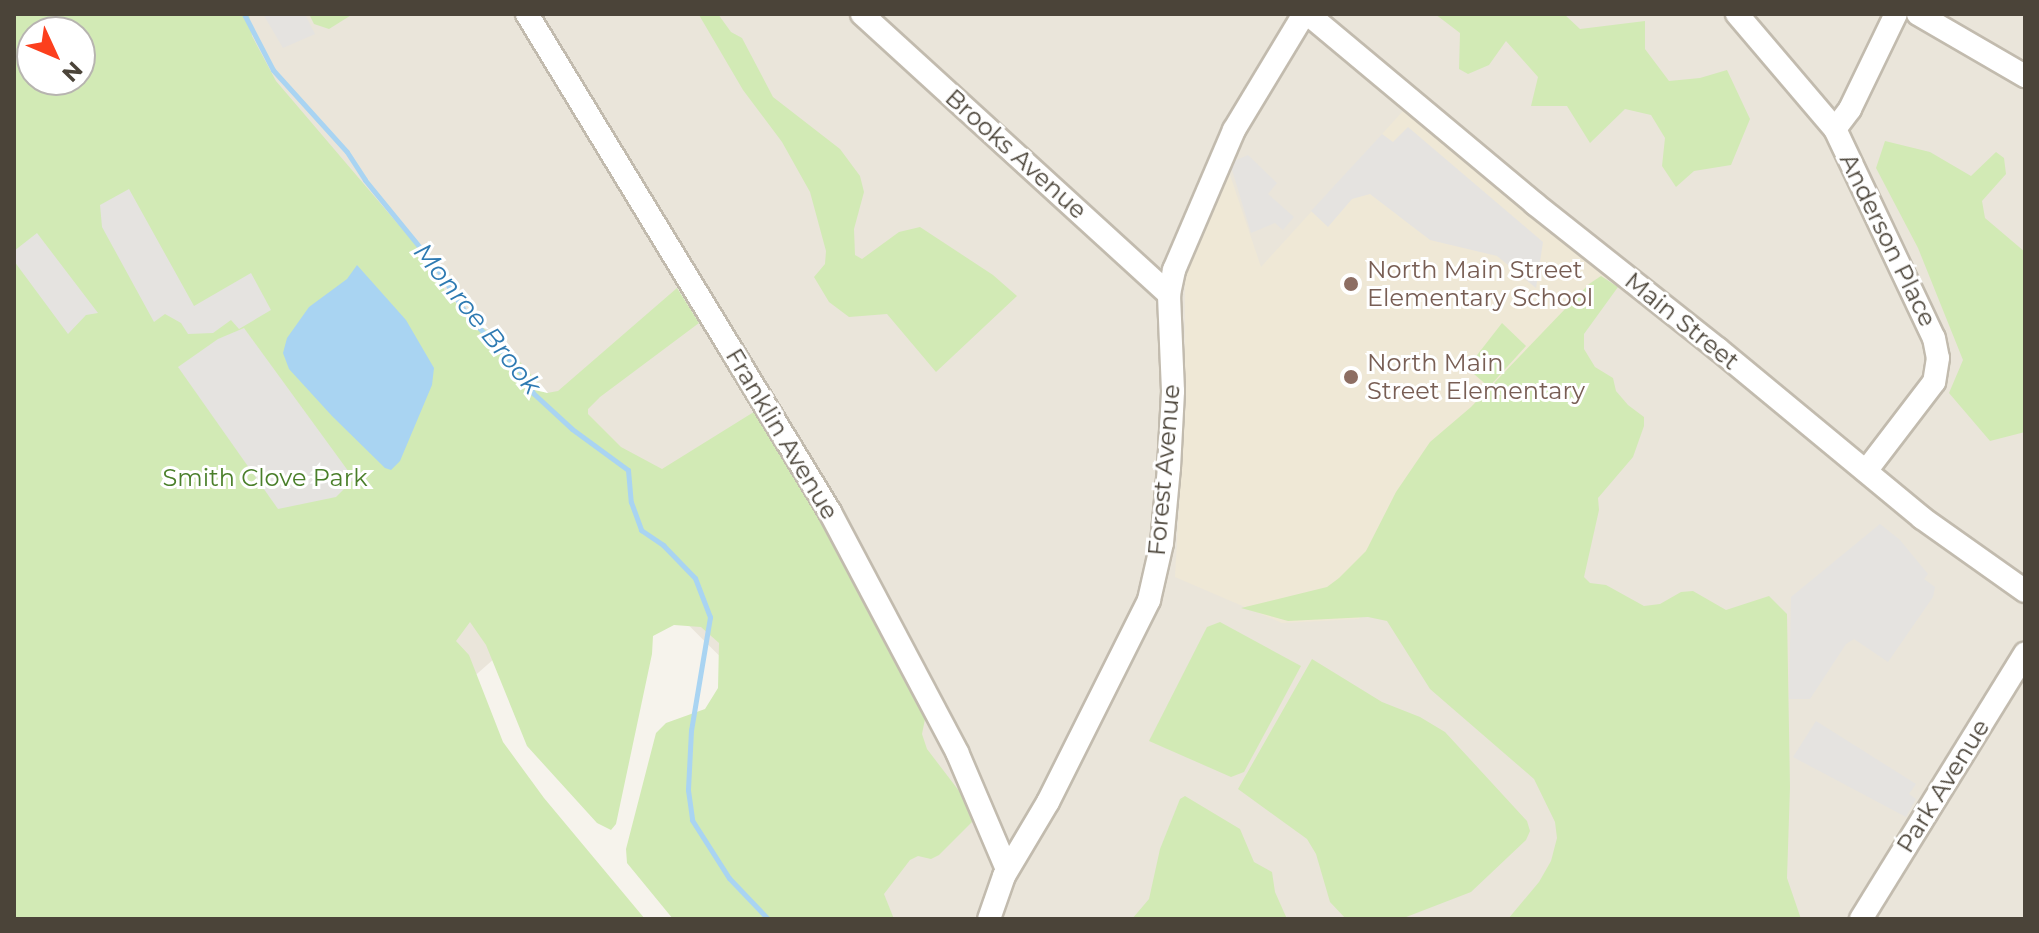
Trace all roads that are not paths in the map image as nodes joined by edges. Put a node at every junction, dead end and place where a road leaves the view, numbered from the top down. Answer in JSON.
{"nodes":[{"id":1,"x":527,"y":14,"type":"edge"},
{"id":2,"x":862,"y":14,"type":"edge"},
{"id":3,"x":1306,"y":14,"type":"edge"},
{"id":4,"x":1737,"y":14,"type":"edge"},
{"id":5,"x":1896,"y":14,"type":"edge"},
{"id":6,"x":1918,"y":14,"type":"edge"},
{"id":7,"x":2025,"y":76,"type":"edge"},
{"id":8,"x":1835,"y":129,"type":"junction"},
{"id":9,"x":1169,"y":294,"type":"junction"},
{"id":10,"x":1866,"y":471,"type":"junction"},
{"id":11,"x":2025,"y":591,"type":"edge"},
{"id":12,"x":2025,"y":653,"type":"edge"},
{"id":13,"x":1007,"y":869,"type":"junction"},
{"id":14,"x":989,"y":919,"type":"edge"},
{"id":15,"x":1861,"y":919,"type":"edge"}],
"edges":[{"from":1,"to":13,"type":"street","name":"Franklin Avenue"},
{"from":2,"to":9,"type":"street","name":"Brooks Avenue"},
{"from":3,"to":9,"type":"street","name":"Forest Avenue"},
{"from":3,"to":10,"type":"street","name":"Main Street"},
{"from":4,"to":8,"type":"street","name":"Anderson Place"},
{"from":5,"to":8,"type":"street"},
{"from":6,"to":7,"type":"street"},
{"from":8,"to":10,"type":"street","name":"Anderson Place"},
{"from":9,"to":13,"type":"street","name":"Forest Avenue"},
{"from":10,"to":11,"type":"street","name":"Main Street"},
{"from":12,"to":15,"type":"street","name":"Park Avenue"},
{"from":13,"to":14,"type":"street","name":"Forest Avenue"}]}
